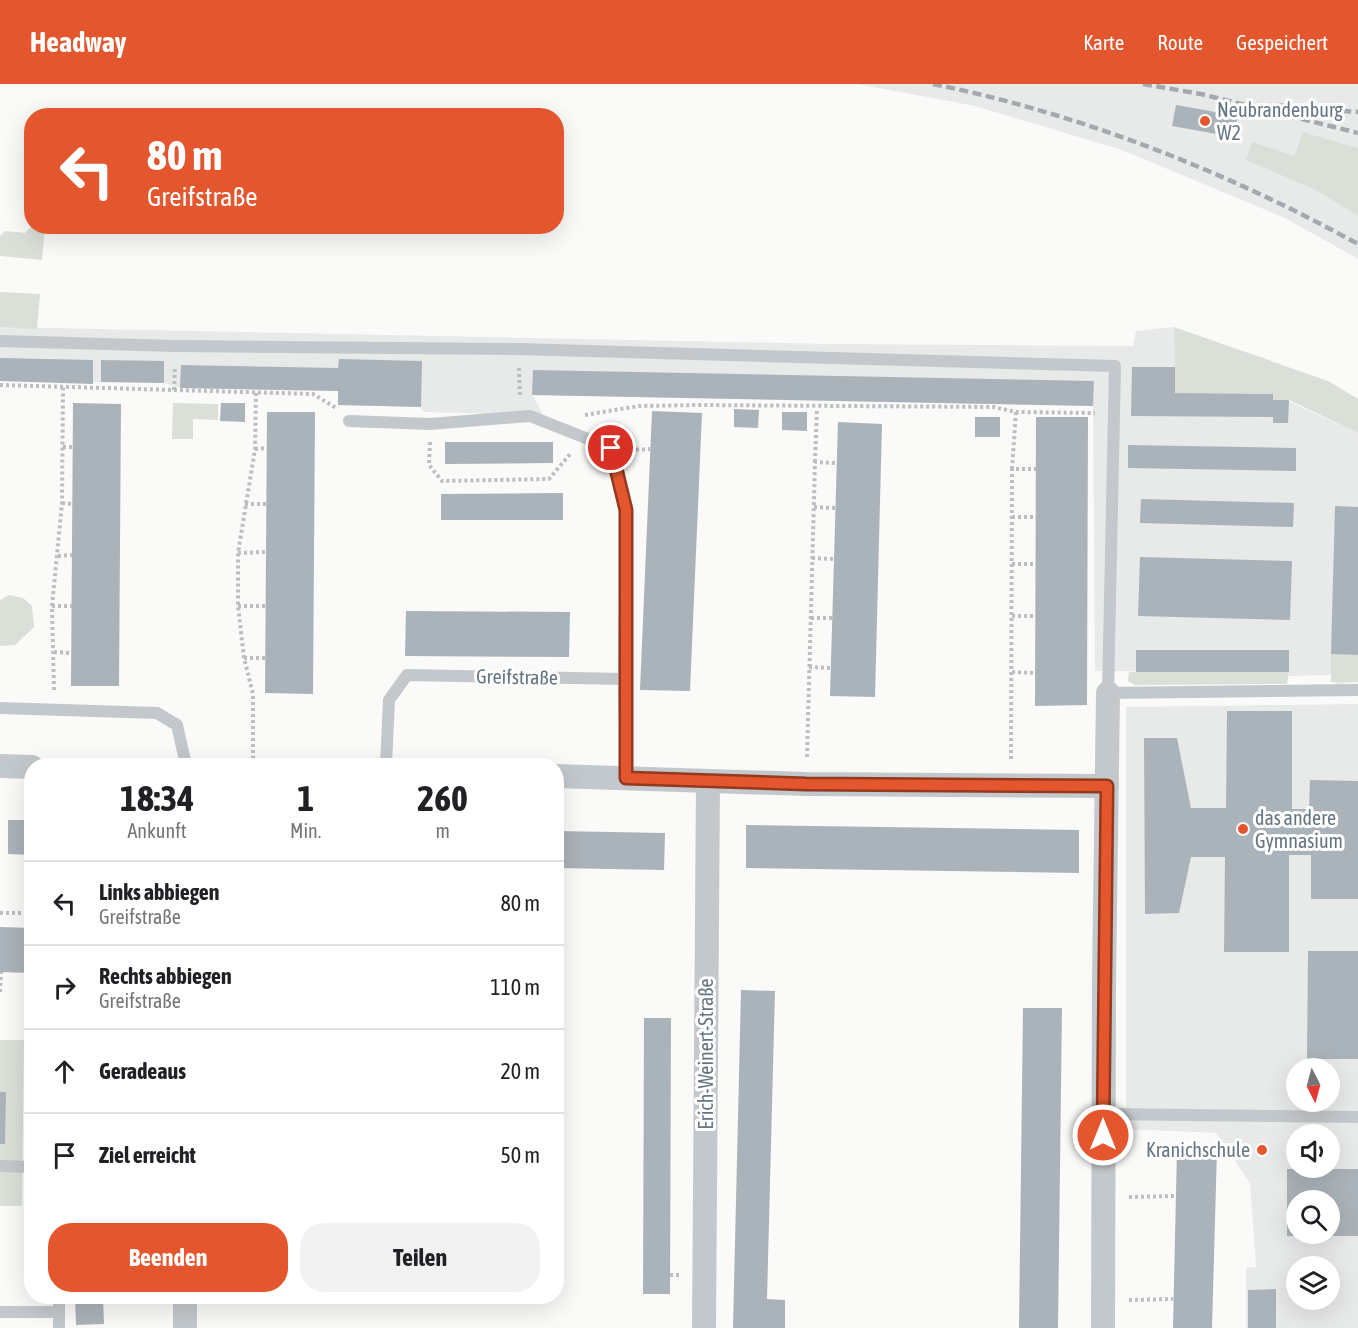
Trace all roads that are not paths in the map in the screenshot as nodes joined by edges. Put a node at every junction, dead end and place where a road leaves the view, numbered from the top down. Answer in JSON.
{"nodes":[{"id":1,"x":0,"y":341,"type":"edge"},
{"id":2,"x":349,"y":421,"type":"road end"},
{"id":3,"x":624,"y":679,"type":"junction"},
{"id":4,"x":1358,"y":690,"type":"edge"},
{"id":5,"x":1108,"y":693,"type":"junction"},
{"id":6,"x":0,"y":708,"type":"edge"},
{"id":7,"x":184,"y":758,"type":"edge"},
{"id":8,"x":386,"y":758,"type":"edge"},
{"id":9,"x":0,"y":766,"type":"edge"},
{"id":10,"x":24,"y":767,"type":"edge"},
{"id":11,"x":564,"y":776,"type":"edge"},
{"id":12,"x":626,"y":778,"type":"junction"},
{"id":13,"x":708,"y":780,"type":"junction"},
{"id":14,"x":1107,"y":786,"type":"junction"},
{"id":15,"x":1103,"y":1114,"type":"junction"},
{"id":16,"x":1358,"y":1117,"type":"edge"},
{"id":17,"x":0,"y":1166,"type":"edge"},
{"id":18,"x":24,"y":1167,"type":"edge"},
{"id":19,"x":59,"y":1304,"type":"edge"},
{"id":20,"x":185,"y":1304,"type":"edge"},
{"id":21,"x":0,"y":1312,"type":"edge"},
{"id":22,"x":59,"y":1312,"type":"junction"},
{"id":23,"x":59,"y":1328,"type":"edge"},
{"id":24,"x":185,"y":1328,"type":"edge"},
{"id":25,"x":704,"y":1328,"type":"edge"},
{"id":26,"x":1103,"y":1328,"type":"edge"}],
"edges":[{"from":1,"to":5,"type":"lane"},
{"from":2,"to":3,"type":"lane"},
{"from":3,"to":8,"type":"lane","name":"Greifstraße"},
{"from":3,"to":12,"type":"lane"},
{"from":4,"to":5,"type":"lane"},
{"from":5,"to":14,"type":"street"},
{"from":6,"to":7,"type":"lane"},
{"from":9,"to":10,"type":"street"},
{"from":11,"to":12,"type":"street"},
{"from":12,"to":13,"type":"street"},
{"from":13,"to":14,"type":"street"},
{"from":13,"to":25,"type":"street","name":"Erich-Weinert-Straße"},
{"from":14,"to":15,"type":"street"},
{"from":15,"to":16,"type":"lane"},
{"from":15,"to":26,"type":"street"},
{"from":17,"to":18,"type":"lane"},
{"from":19,"to":22,"type":"lane"},
{"from":20,"to":24,"type":"street"},
{"from":21,"to":22,"type":"lane"},
{"from":22,"to":23,"type":"lane"}]}
